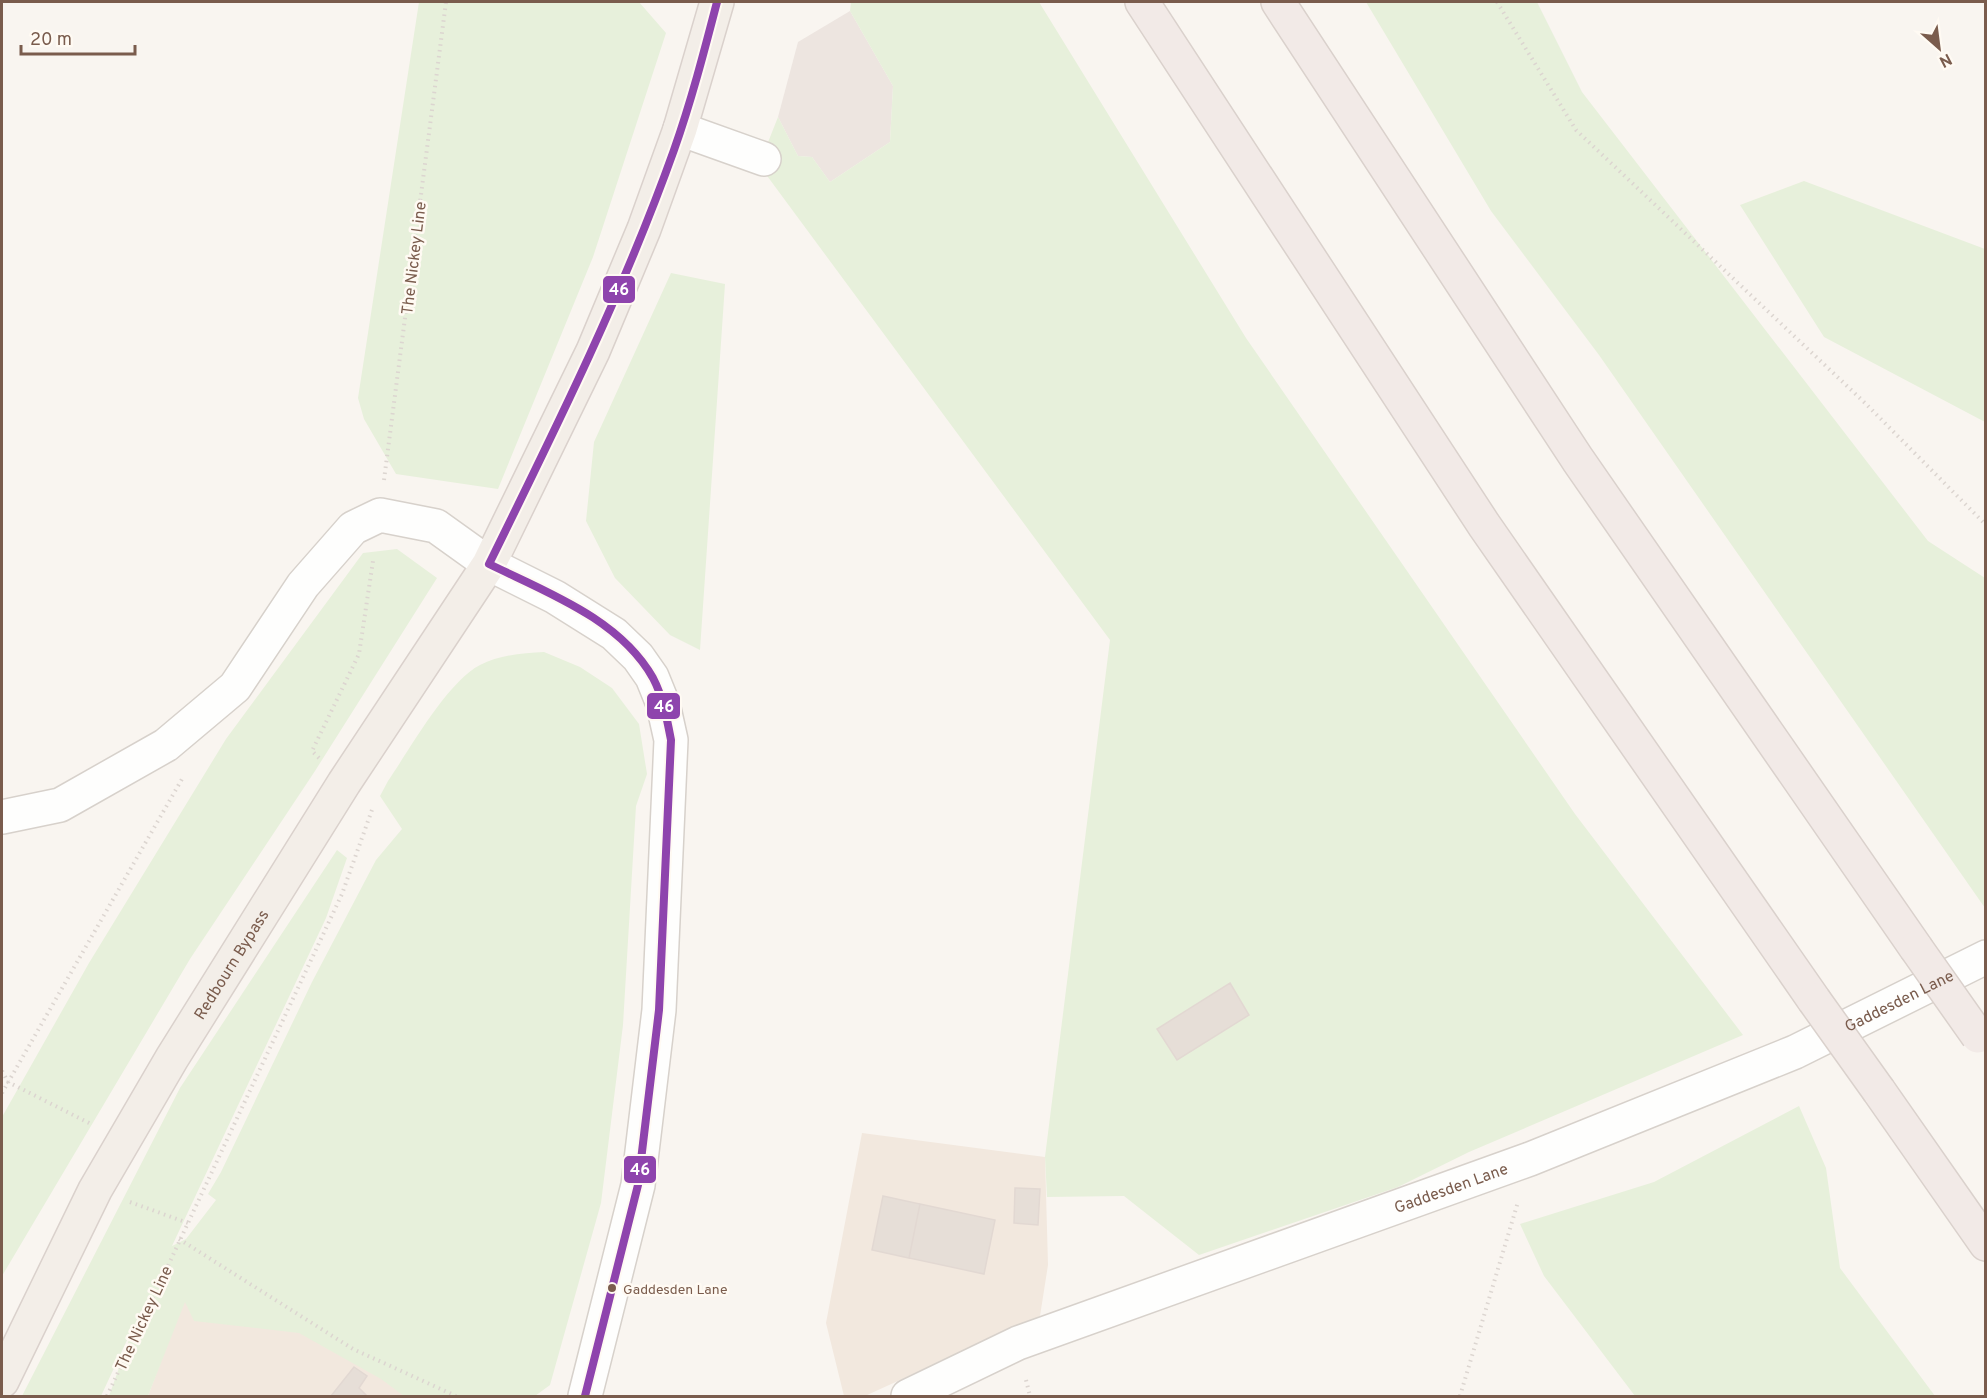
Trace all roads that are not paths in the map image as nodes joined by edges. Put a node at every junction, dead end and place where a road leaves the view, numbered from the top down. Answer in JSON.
{"nodes":[{"id":1,"x":717,"y":2,"type":"edge"},
{"id":2,"x":1142,"y":2,"type":"edge"},
{"id":3,"x":1278,"y":2,"type":"edge"},
{"id":4,"x":680,"y":129,"type":"junction"},
{"id":5,"x":764,"y":159,"type":"dead end"},
{"id":6,"x":489,"y":564,"type":"junction"},
{"id":7,"x":2,"y":817,"type":"edge"},
{"id":8,"x":1986,"y":957,"type":"edge"},
{"id":9,"x":1982,"y":1041,"type":"edge"},
{"id":10,"x":1986,"y":1244,"type":"edge"},
{"id":11,"x":2,"y":1381,"type":"edge"},
{"id":12,"x":585,"y":1396,"type":"edge"},
{"id":13,"x":908,"y":1396,"type":"edge"}],
"edges":[{"from":1,"to":4,"type":"main road","name":"Redbourn Bypass"},
{"from":2,"to":10,"type":"highway","bridge":true},
{"from":3,"to":9,"type":"highway","bridge":true},
{"from":4,"to":5,"type":"street"},
{"from":4,"to":6,"type":"main road","name":"Redbourn Bypass"},
{"from":6,"to":7,"type":"street"},
{"from":6,"to":11,"type":"main road","name":"Redbourn Bypass"},
{"from":6,"to":12,"type":"street"},
{"from":8,"to":13,"type":"street","name":"Gaddesden Lane"}]}
